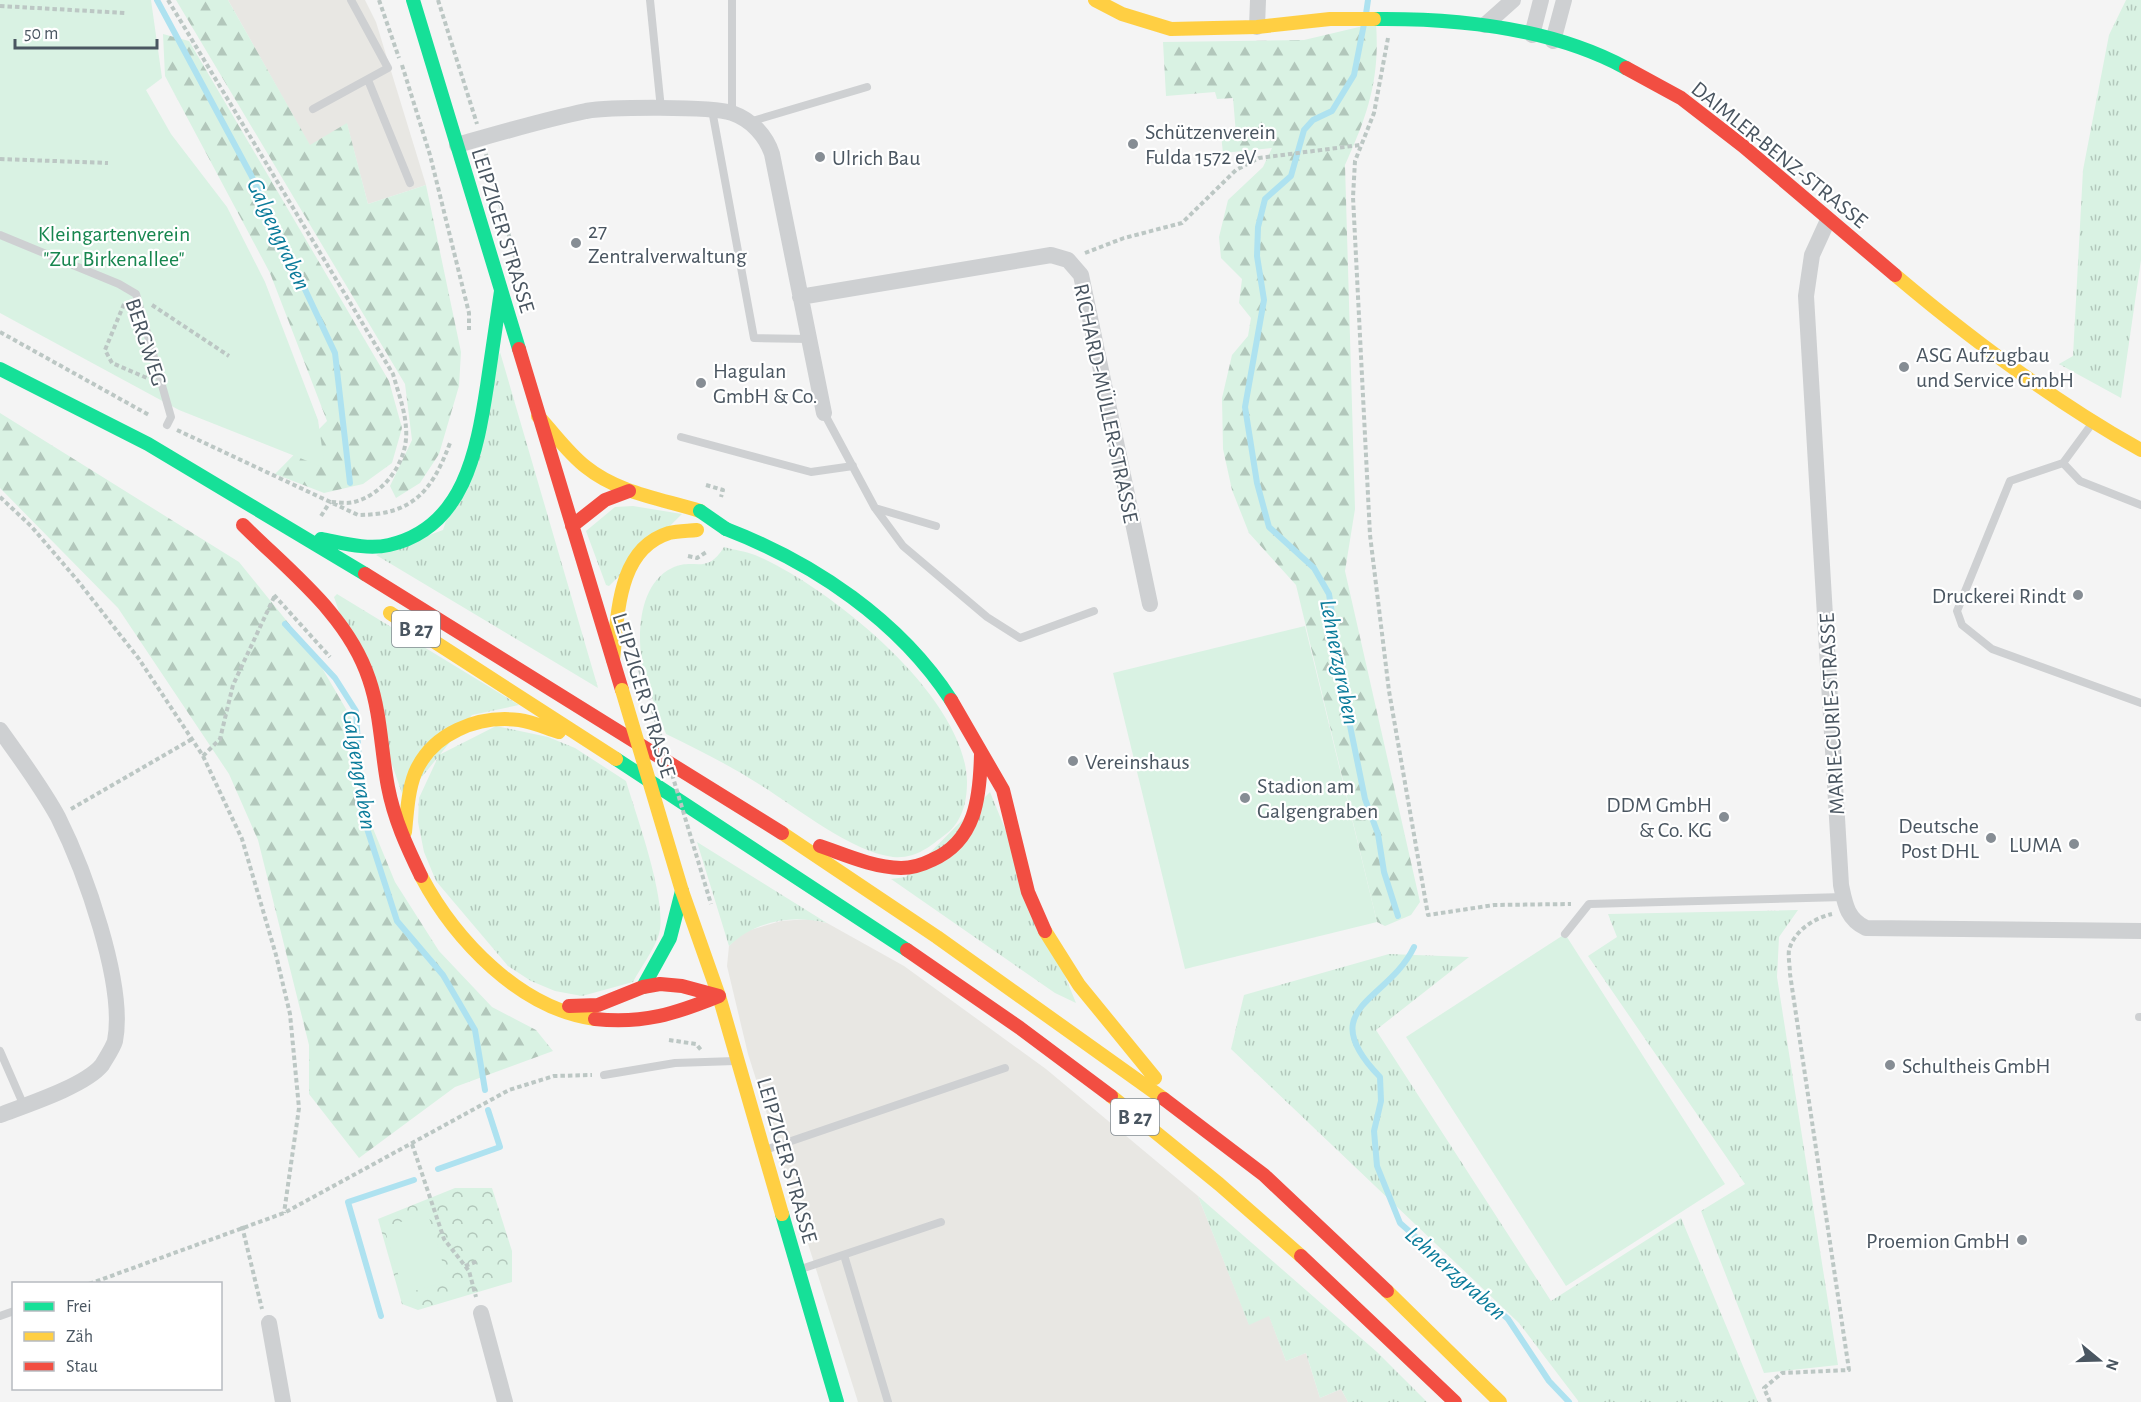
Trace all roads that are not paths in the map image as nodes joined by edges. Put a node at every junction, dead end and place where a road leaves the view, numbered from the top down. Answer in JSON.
{"nodes":[{"id":1,"x":351,"y":0,"type":"edge"},
{"id":2,"x":413,"y":0,"type":"edge"},
{"id":3,"x":650,"y":0,"type":"edge"},
{"id":4,"x":732,"y":0,"type":"edge"},
{"id":5,"x":1095,"y":0,"type":"edge"},
{"id":6,"x":1258,"y":0,"type":"edge"},
{"id":7,"x":1513,"y":0,"type":"edge"},
{"id":8,"x":1541,"y":0,"type":"edge"},
{"id":9,"x":1564,"y":0,"type":"edge"},
{"id":10,"x":1485,"y":25,"type":"junction"},
{"id":11,"x":1257,"y":27,"type":"junction"},
{"id":12,"x":1532,"y":35,"type":"junction"},
{"id":13,"x":1553,"y":41,"type":"junction"},
{"id":14,"x":368,"y":80,"type":"junction"},
{"id":15,"x":867,"y":87,"type":"dead end"},
{"id":16,"x":313,"y":109,"type":"dead end"},
{"id":17,"x":661,"y":109,"type":"junction"},
{"id":18,"x":712,"y":110,"type":"junction"},
{"id":19,"x":732,"y":114,"type":"junction"},
{"id":20,"x":748,"y":122,"type":"junction"},
{"id":21,"x":457,"y":145,"type":"junction"},
{"id":22,"x":410,"y":183,"type":"dead end"},
{"id":23,"x":1828,"y":220,"type":"junction"},
{"id":24,"x":0,"y":235,"type":"edge"},
{"id":25,"x":501,"y":291,"type":"junction"},
{"id":26,"x":800,"y":297,"type":"junction"},
{"id":27,"x":809,"y":339,"type":"junction"},
{"id":28,"x":0,"y":369,"type":"edge"},
{"id":29,"x":41,"y":392,"type":"junction"},
{"id":30,"x":825,"y":413,"type":"joint"},
{"id":31,"x":538,"y":416,"type":"junction"},
{"id":32,"x":2092,"y":423,"type":"junction"},
{"id":33,"x":167,"y":425,"type":"dead end"},
{"id":34,"x":681,"y":438,"type":"dead end"},
{"id":35,"x":109,"y":441,"type":"dead end"},
{"id":36,"x":2141,"y":449,"type":"edge"},
{"id":37,"x":2063,"y":463,"type":"junction"},
{"id":38,"x":853,"y":466,"type":"junction"},
{"id":39,"x":629,"y":491,"type":"junction"},
{"id":40,"x":2141,"y":505,"type":"edge"},
{"id":41,"x":875,"y":508,"type":"junction"},
{"id":42,"x":572,"y":526,"type":"junction"},
{"id":43,"x":936,"y":526,"type":"dead end"},
{"id":44,"x":726,"y":529,"type":"junction"},
{"id":45,"x":302,"y":536,"type":"junction"},
{"id":46,"x":303,"y":561,"type":"dead end"},
{"id":47,"x":373,"y":603,"type":"dead end"},
{"id":48,"x":1150,"y":604,"type":"dead end"},
{"id":49,"x":1094,"y":611,"type":"dead end"},
{"id":50,"x":613,"y":660,"type":"junction"},
{"id":51,"x":2141,"y":703,"type":"edge"},
{"id":52,"x":2,"y":736,"type":"edge"},
{"id":53,"x":585,"y":739,"type":"junction"},
{"id":54,"x":981,"y":754,"type":"junction"},
{"id":55,"x":785,"y":835,"type":"junction"},
{"id":56,"x":404,"y":847,"type":"junction"},
{"id":57,"x":682,"y":891,"type":"junction"},
{"id":58,"x":1845,"y":904,"type":"junction"},
{"id":59,"x":2141,"y":931,"type":"edge"},
{"id":60,"x":1565,"y":934,"type":"dead end"},
{"id":61,"x":643,"y":987,"type":"junction"},
{"id":62,"x":719,"y":996,"type":"junction"},
{"id":63,"x":555,"y":1007,"type":"junction"},
{"id":64,"x":0,"y":1051,"type":"edge"},
{"id":65,"x":738,"y":1061,"type":"junction"},
{"id":66,"x":1005,"y":1068,"type":"dead end"},
{"id":67,"x":604,"y":1075,"type":"road end"},
{"id":68,"x":24,"y":1106,"type":"junction"},
{"id":69,"x":1184,"y":1113,"type":"junction"},
{"id":70,"x":0,"y":1115,"type":"edge"},
{"id":71,"x":764,"y":1150,"type":"junction"},
{"id":72,"x":941,"y":1222,"type":"dead end"},
{"id":73,"x":844,"y":1255,"type":"junction"},
{"id":74,"x":798,"y":1270,"type":"junction"},
{"id":75,"x":481,"y":1312,"type":"road end"},
{"id":76,"x":269,"y":1323,"type":"road end"},
{"id":77,"x":283,"y":1402,"type":"edge"},
{"id":78,"x":505,"y":1402,"type":"edge"},
{"id":79,"x":837,"y":1402,"type":"edge"},
{"id":80,"x":888,"y":1402,"type":"edge"},
{"id":81,"x":1455,"y":1402,"type":"edge"},
{"id":82,"x":1500,"y":1402,"type":"edge"}],
"edges":[{"from":1,"to":14,"type":"lane"},
{"from":2,"to":21,"type":"main road","name":"LEIPZIGER STRASSE"},
{"from":3,"to":17,"type":"lane"},
{"from":4,"to":19,"type":"lane"},
{"from":5,"to":11,"type":"main road","name":"DAIMLER-BENZ-STRASSE"},
{"from":6,"to":11,"type":"street"},
{"from":7,"to":10,"type":"street"},
{"from":8,"to":12,"type":"street"},
{"from":9,"to":13,"type":"street"},
{"from":10,"to":11,"type":"main road","name":"DAIMLER-BENZ-STRASSE"},
{"from":10,"to":12,"type":"main road","name":"DAIMLER-BENZ-STRASSE"},
{"from":12,"to":13,"type":"main road","name":"DAIMLER-BENZ-STRASSE"},
{"from":13,"to":23,"type":"main road","name":"DAIMLER-BENZ-STRASSE"},
{"from":14,"to":16,"type":"lane"},
{"from":14,"to":22,"type":"lane"},
{"from":15,"to":20,"type":"lane"},
{"from":17,"to":18,"type":"street"},
{"from":17,"to":21,"type":"street"},
{"from":18,"to":19,"type":"street"},
{"from":18,"to":27,"type":"lane"},
{"from":19,"to":20,"type":"street"},
{"from":20,"to":26,"type":"street"},
{"from":21,"to":25,"type":"main road","name":"LEIPZIGER STRASSE"},
{"from":23,"to":32,"type":"main road","name":"DAIMLER-BENZ-STRASSE"},
{"from":23,"to":58,"type":"street","name":"MARIE-CURIE-STRASSE"},
{"from":24,"to":33,"type":"lane","name":"BERGWEG"},
{"from":25,"to":31,"type":"main road","name":"LEIPZIGER STRASSE"},
{"from":25,"to":45,"type":"main road"},
{"from":26,"to":27,"type":"street"},
{"from":26,"to":48,"type":"street","name":"RICHARD-MÜLLER-STRASSE"},
{"from":27,"to":30,"type":"street"},
{"from":28,"to":29,"type":"main road","number":"B 27"},
{"from":29,"to":35,"type":"main road","number":"B 27"},
{"from":29,"to":45,"type":"main road","number":"B 27"},
{"from":30,"to":38,"type":"lane"},
{"from":31,"to":39,"type":"main road"},
{"from":31,"to":42,"type":"main road","name":"LEIPZIGER STRASSE"},
{"from":32,"to":36,"type":"main road","name":"DAIMLER-BENZ-STRASSE"},
{"from":32,"to":37,"type":"lane"},
{"from":34,"to":38,"type":"lane"},
{"from":37,"to":40,"type":"lane"},
{"from":37,"to":51,"type":"lane"},
{"from":38,"to":41,"type":"lane"},
{"from":39,"to":42,"type":"main road"},
{"from":39,"to":44,"type":"main road","bridge":true},
{"from":41,"to":43,"type":"lane"},
{"from":41,"to":49,"type":"lane"},
{"from":42,"to":50,"type":"main road","name":"LEIPZIGER STRASSE"},
{"from":44,"to":50,"type":"main road"},
{"from":44,"to":54,"type":"main road"},
{"from":45,"to":55,"type":"main road","number":"B 27"},
{"from":46,"to":56,"type":"main road"},
{"from":47,"to":53,"type":"main road","number":"B 27"},
{"from":50,"to":57,"type":"main road","name":"LEIPZIGER STRASSE","bridge":true},
{"from":52,"to":68,"type":"street"},
{"from":53,"to":56,"type":"main road"},
{"from":53,"to":81,"type":"main road","number":"B 27"},
{"from":54,"to":55,"type":"main road"},
{"from":54,"to":69,"type":"main road"},
{"from":55,"to":69,"type":"main road","number":"B 27"},
{"from":56,"to":63,"type":"main road"},
{"from":57,"to":61,"type":"main road"},
{"from":57,"to":62,"type":"main road","name":"LEIPZIGER STRASSE"},
{"from":58,"to":59,"type":"street"},
{"from":58,"to":60,"type":"lane"},
{"from":61,"to":62,"type":"main road"},
{"from":61,"to":63,"type":"main road"},
{"from":62,"to":63,"type":"main road"},
{"from":62,"to":65,"type":"main road","name":"LEIPZIGER STRASSE"},
{"from":64,"to":68,"type":"lane"},
{"from":65,"to":67,"type":"lane"},
{"from":65,"to":71,"type":"main road","name":"LEIPZIGER STRASSE"},
{"from":66,"to":71,"type":"lane"},
{"from":68,"to":70,"type":"street"},
{"from":69,"to":82,"type":"main road","number":"B 27"},
{"from":71,"to":74,"type":"main road","name":"LEIPZIGER STRASSE"},
{"from":72,"to":73,"type":"lane"},
{"from":73,"to":74,"type":"lane"},
{"from":73,"to":80,"type":"lane"},
{"from":74,"to":79,"type":"main road","name":"LEIPZIGER STRASSE"},
{"from":75,"to":78,"type":"street"},
{"from":76,"to":77,"type":"street"}]}
